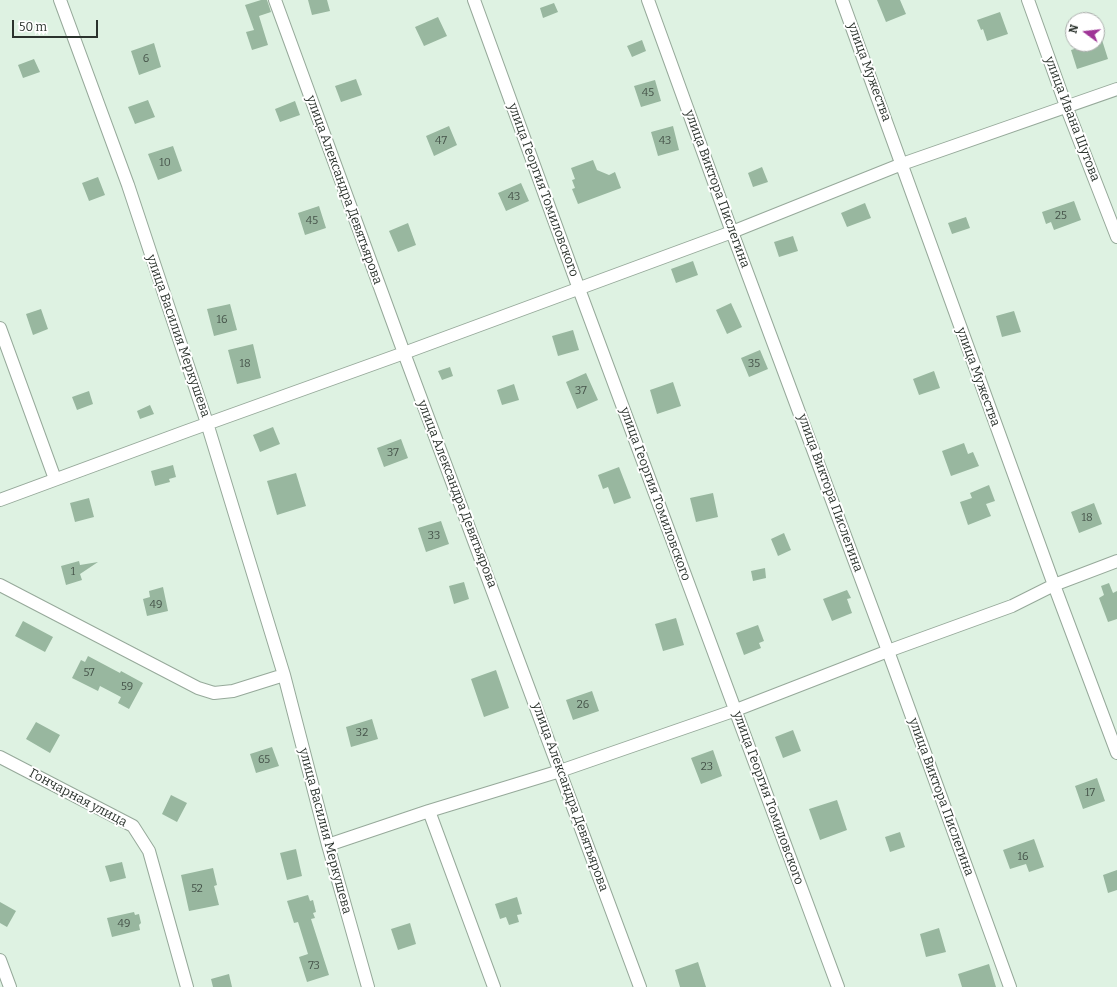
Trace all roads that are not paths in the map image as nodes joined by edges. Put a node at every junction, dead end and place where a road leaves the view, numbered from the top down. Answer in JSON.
{"nodes":[{"id":1,"x":60,"y":0,"type":"edge"},
{"id":2,"x":275,"y":0,"type":"edge"},
{"id":3,"x":474,"y":0,"type":"edge"},
{"id":4,"x":648,"y":0,"type":"edge"},
{"id":5,"x":842,"y":0,"type":"edge"},
{"id":6,"x":1028,"y":0,"type":"edge"},
{"id":7,"x":1117,"y":89,"type":"edge"},
{"id":8,"x":1066,"y":106,"type":"junction"},
{"id":9,"x":902,"y":164,"type":"junction"},
{"id":10,"x":732,"y":232,"type":"junction"},
{"id":11,"x":1117,"y":237,"type":"edge"},
{"id":12,"x":579,"y":289,"type":"junction"},
{"id":13,"x":0,"y":328,"type":"edge"},
{"id":14,"x":404,"y":354,"type":"junction"},
{"id":15,"x":207,"y":423,"type":"junction"},
{"id":16,"x":55,"y":479,"type":"junction"},
{"id":17,"x":0,"y":500,"type":"edge"},
{"id":18,"x":1117,"y":561,"type":"edge"},
{"id":19,"x":0,"y":585,"type":"edge"},
{"id":20,"x":1054,"y":585,"type":"junction"},
{"id":21,"x":888,"y":651,"type":"junction"},
{"id":22,"x":284,"y":675,"type":"junction"},
{"id":23,"x":736,"y":710,"type":"junction"},
{"id":24,"x":1117,"y":753,"type":"edge"},
{"id":25,"x":0,"y":757,"type":"edge"},
{"id":26,"x":560,"y":771,"type":"junction"},
{"id":27,"x":429,"y":811,"type":"junction"},
{"id":28,"x":328,"y":845,"type":"junction"},
{"id":29,"x":0,"y":960,"type":"edge"},
{"id":30,"x":10,"y":987,"type":"edge"},
{"id":31,"x":187,"y":987,"type":"edge"},
{"id":32,"x":368,"y":987,"type":"edge"},
{"id":33,"x":494,"y":987,"type":"edge"},
{"id":34,"x":640,"y":987,"type":"edge"},
{"id":35,"x":838,"y":987,"type":"edge"},
{"id":36,"x":1010,"y":987,"type":"edge"}],
"edges":[{"from":1,"to":15,"type":"street","name":"улица Василия Меркушева"},
{"from":2,"to":14,"type":"street","name":"улица Александра Девятьярова"},
{"from":3,"to":12,"type":"street","name":"улица Георгия Томиловского"},
{"from":4,"to":10,"type":"street","name":"улица Виктора Пислегина"},
{"from":5,"to":9,"type":"street","name":"улица Мужества"},
{"from":6,"to":8,"type":"street","name":"улица Ивана Шутова"},
{"from":7,"to":8,"type":"street"},
{"from":8,"to":9,"type":"street"},
{"from":8,"to":11,"type":"street","name":"улица Ивана Шутова"},
{"from":9,"to":10,"type":"street"},
{"from":9,"to":20,"type":"street","name":"улица Мужества"},
{"from":10,"to":12,"type":"street"},
{"from":10,"to":21,"type":"street","name":"улица Виктора Пислегина"},
{"from":12,"to":14,"type":"street"},
{"from":12,"to":23,"type":"street","name":"улица Георгия Томиловского"},
{"from":13,"to":16,"type":"street"},
{"from":14,"to":15,"type":"street"},
{"from":14,"to":26,"type":"street","name":"улица Александра Девятьярова"},
{"from":15,"to":16,"type":"street"},
{"from":15,"to":22,"type":"street","name":"улица Василия Меркушева"},
{"from":16,"to":17,"type":"street"},
{"from":18,"to":20,"type":"street"},
{"from":19,"to":22,"type":"street"},
{"from":20,"to":21,"type":"street"},
{"from":20,"to":24,"type":"street","name":"улица Мужества"},
{"from":21,"to":23,"type":"street"},
{"from":21,"to":36,"type":"street","name":"улица Виктора Пислегина"},
{"from":22,"to":28,"type":"street","name":"улица Василия Меркушева"},
{"from":23,"to":26,"type":"street"},
{"from":23,"to":35,"type":"street","name":"улица Георгия Томиловского"},
{"from":25,"to":31,"type":"street","name":"Гончарная улица"},
{"from":26,"to":27,"type":"street"},
{"from":26,"to":34,"type":"street","name":"улица Александра Девятьярова"},
{"from":27,"to":28,"type":"street"},
{"from":27,"to":33,"type":"street"},
{"from":28,"to":32,"type":"street","name":"улица Василия Меркушева"},
{"from":29,"to":30,"type":"street"}]}
